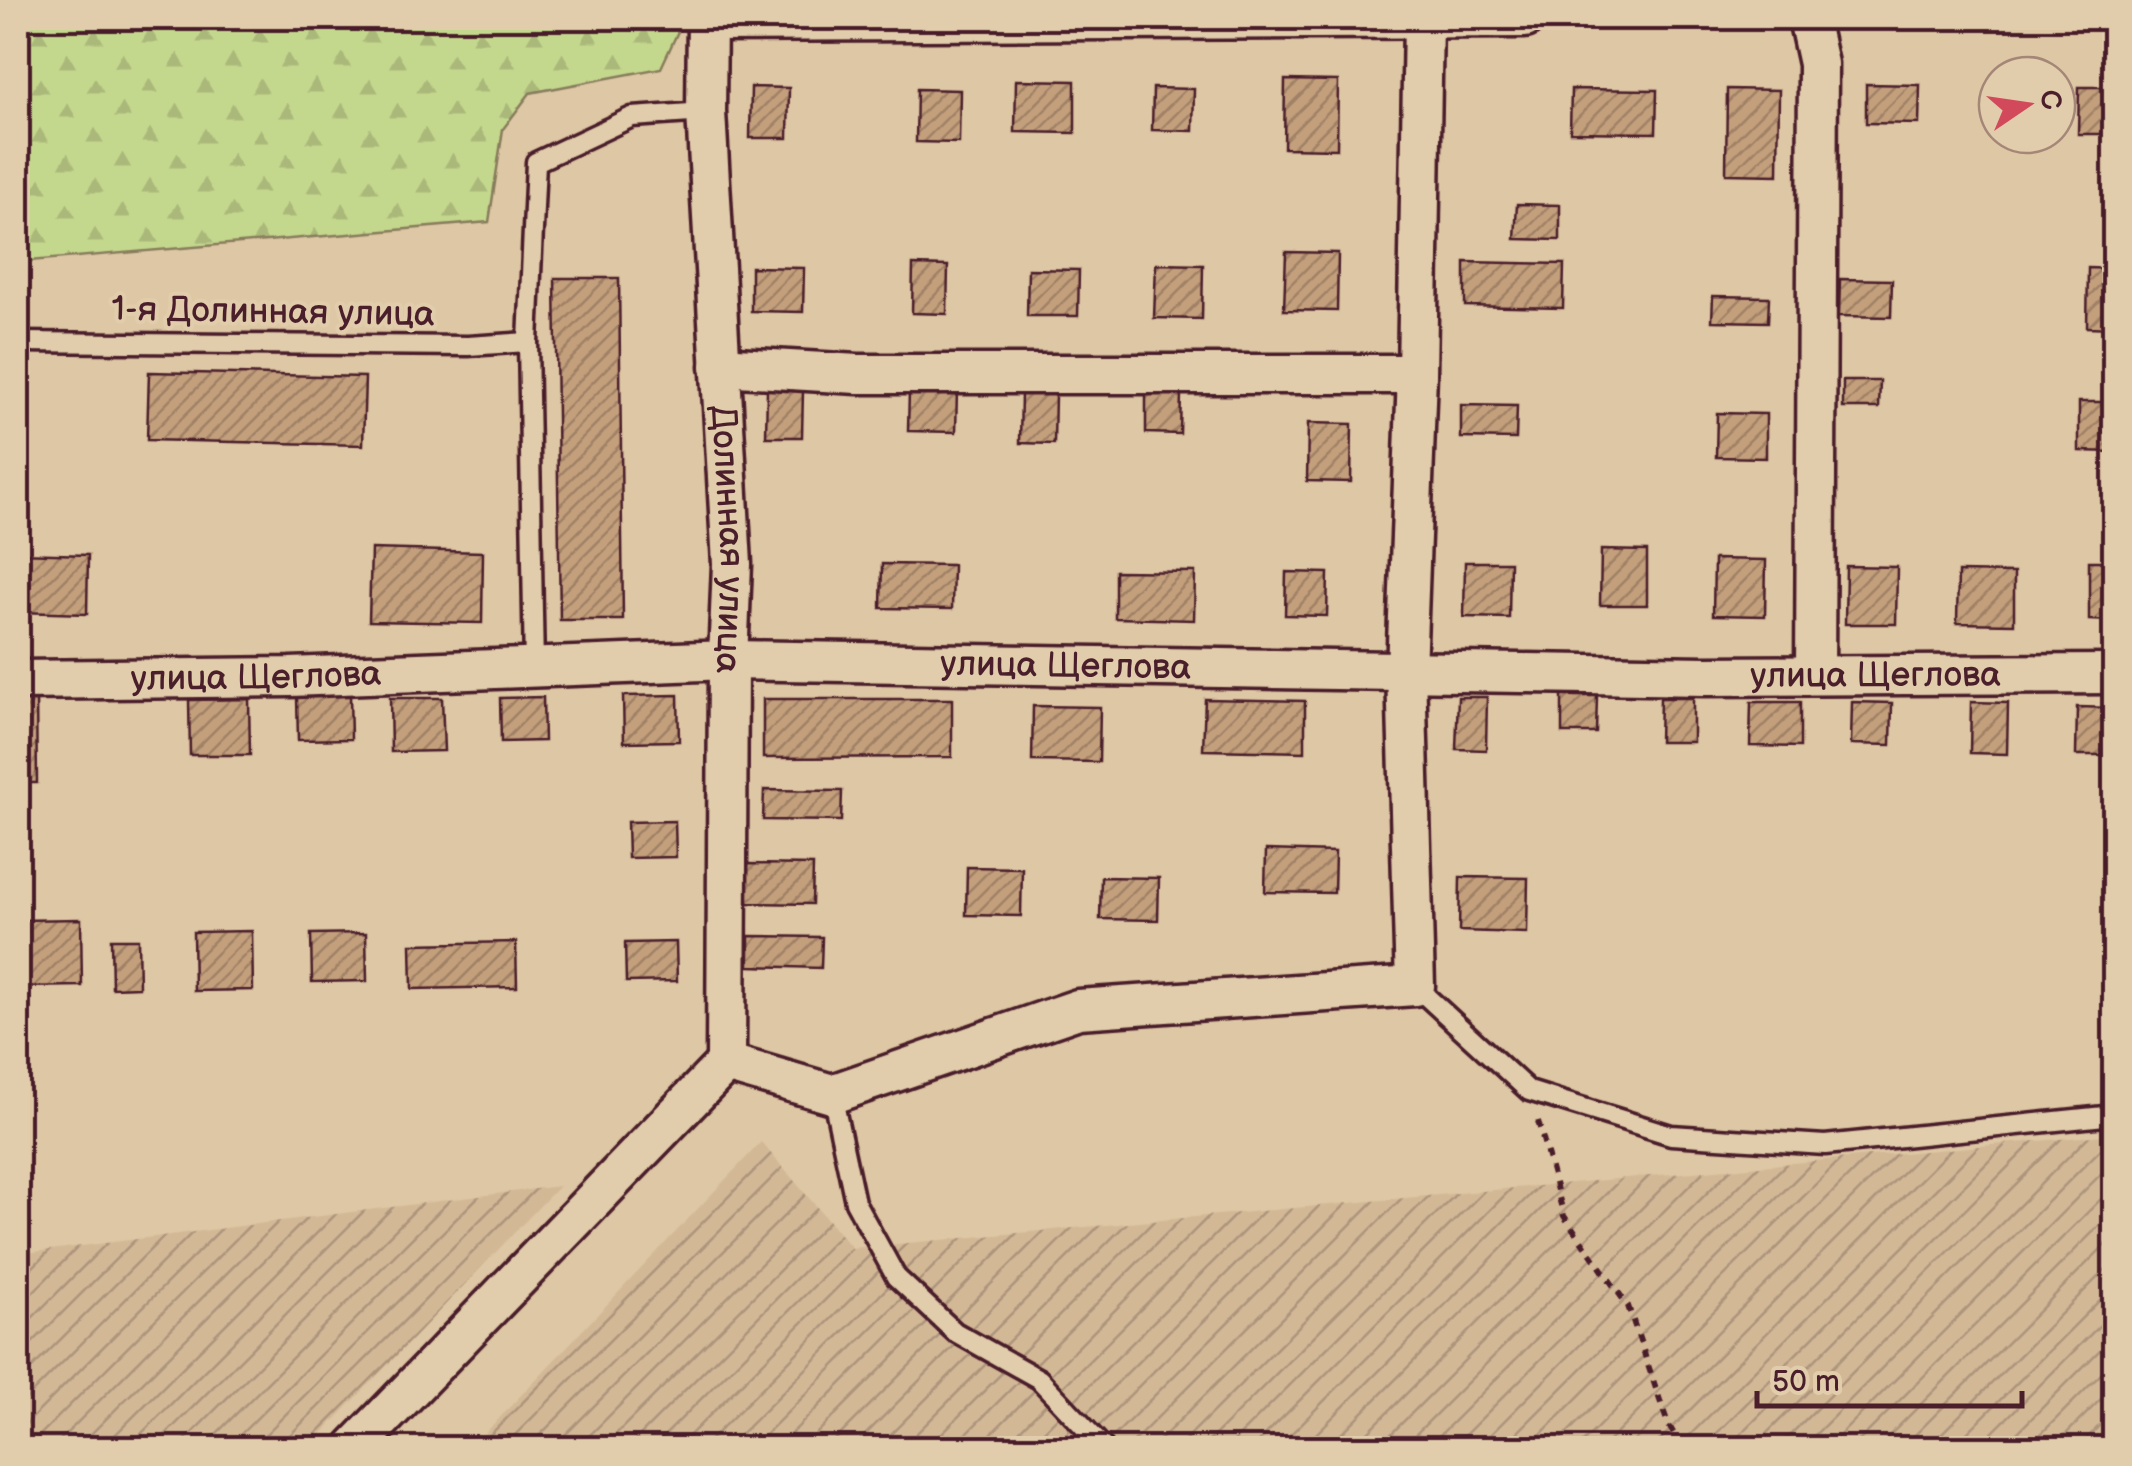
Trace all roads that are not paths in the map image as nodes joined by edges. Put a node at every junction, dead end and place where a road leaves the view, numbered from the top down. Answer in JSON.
{"nodes":[{"id":1,"x":1524,"y":18,"type":"edge"},
{"id":2,"x":1808,"y":18,"type":"edge"},
{"id":3,"x":707,"y":20,"type":"edge"},
{"id":4,"x":1423,"y":20,"type":"edge"},
{"id":5,"x":706,"y":112,"type":"junction"},
{"id":6,"x":18,"y":342,"type":"edge"},
{"id":7,"x":528,"y":342,"type":"junction"},
{"id":8,"x":720,"y":366,"type":"junction"},
{"id":9,"x":1418,"y":374,"type":"junction"},
{"id":10,"x":728,"y":660,"type":"junction"},
{"id":11,"x":534,"y":668,"type":"junction"},
{"id":12,"x":1406,"y":671,"type":"junction"},
{"id":13,"x":2114,"y":674,"type":"edge"},
{"id":14,"x":1815,"y":675,"type":"junction"},
{"id":15,"x":18,"y":680,"type":"edge"},
{"id":16,"x":1414,"y":986,"type":"junction"},
{"id":17,"x":726,"y":1063,"type":"junction"},
{"id":18,"x":832,"y":1094,"type":"junction"},
{"id":19,"x":2114,"y":1114,"type":"edge"},
{"id":20,"x":354,"y":1448,"type":"edge"},
{"id":21,"x":1104,"y":1448,"type":"edge"}],
"edges":[{"from":1,"to":4,"type":"street"},
{"from":2,"to":14,"type":"street"},
{"from":3,"to":4,"type":"street"},
{"from":3,"to":5,"type":"street","name":"Долинная улица"},
{"from":4,"to":9,"type":"street"},
{"from":5,"to":7,"type":"lane"},
{"from":5,"to":8,"type":"street","name":"Долинная улица"},
{"from":6,"to":7,"type":"lane","name":"1-я Долинная улица"},
{"from":7,"to":11,"type":"lane"},
{"from":8,"to":9,"type":"street"},
{"from":8,"to":10,"type":"street","name":"Долинная улица"},
{"from":9,"to":12,"type":"street"},
{"from":10,"to":11,"type":"street","name":"улица Щеглова"},
{"from":10,"to":12,"type":"street","name":"улица Щеглова"},
{"from":10,"to":17,"type":"street","name":"Долинная улица"},
{"from":11,"to":15,"type":"street","name":"улица Щеглова"},
{"from":12,"to":14,"type":"street","name":"улица Щеглова"},
{"from":12,"to":16,"type":"street"},
{"from":13,"to":14,"type":"street","name":"улица Щеглова"},
{"from":16,"to":18,"type":"street"},
{"from":16,"to":19,"type":"lane"},
{"from":17,"to":18,"type":"street"},
{"from":17,"to":20,"type":"street"},
{"from":18,"to":21,"type":"lane"}]}
